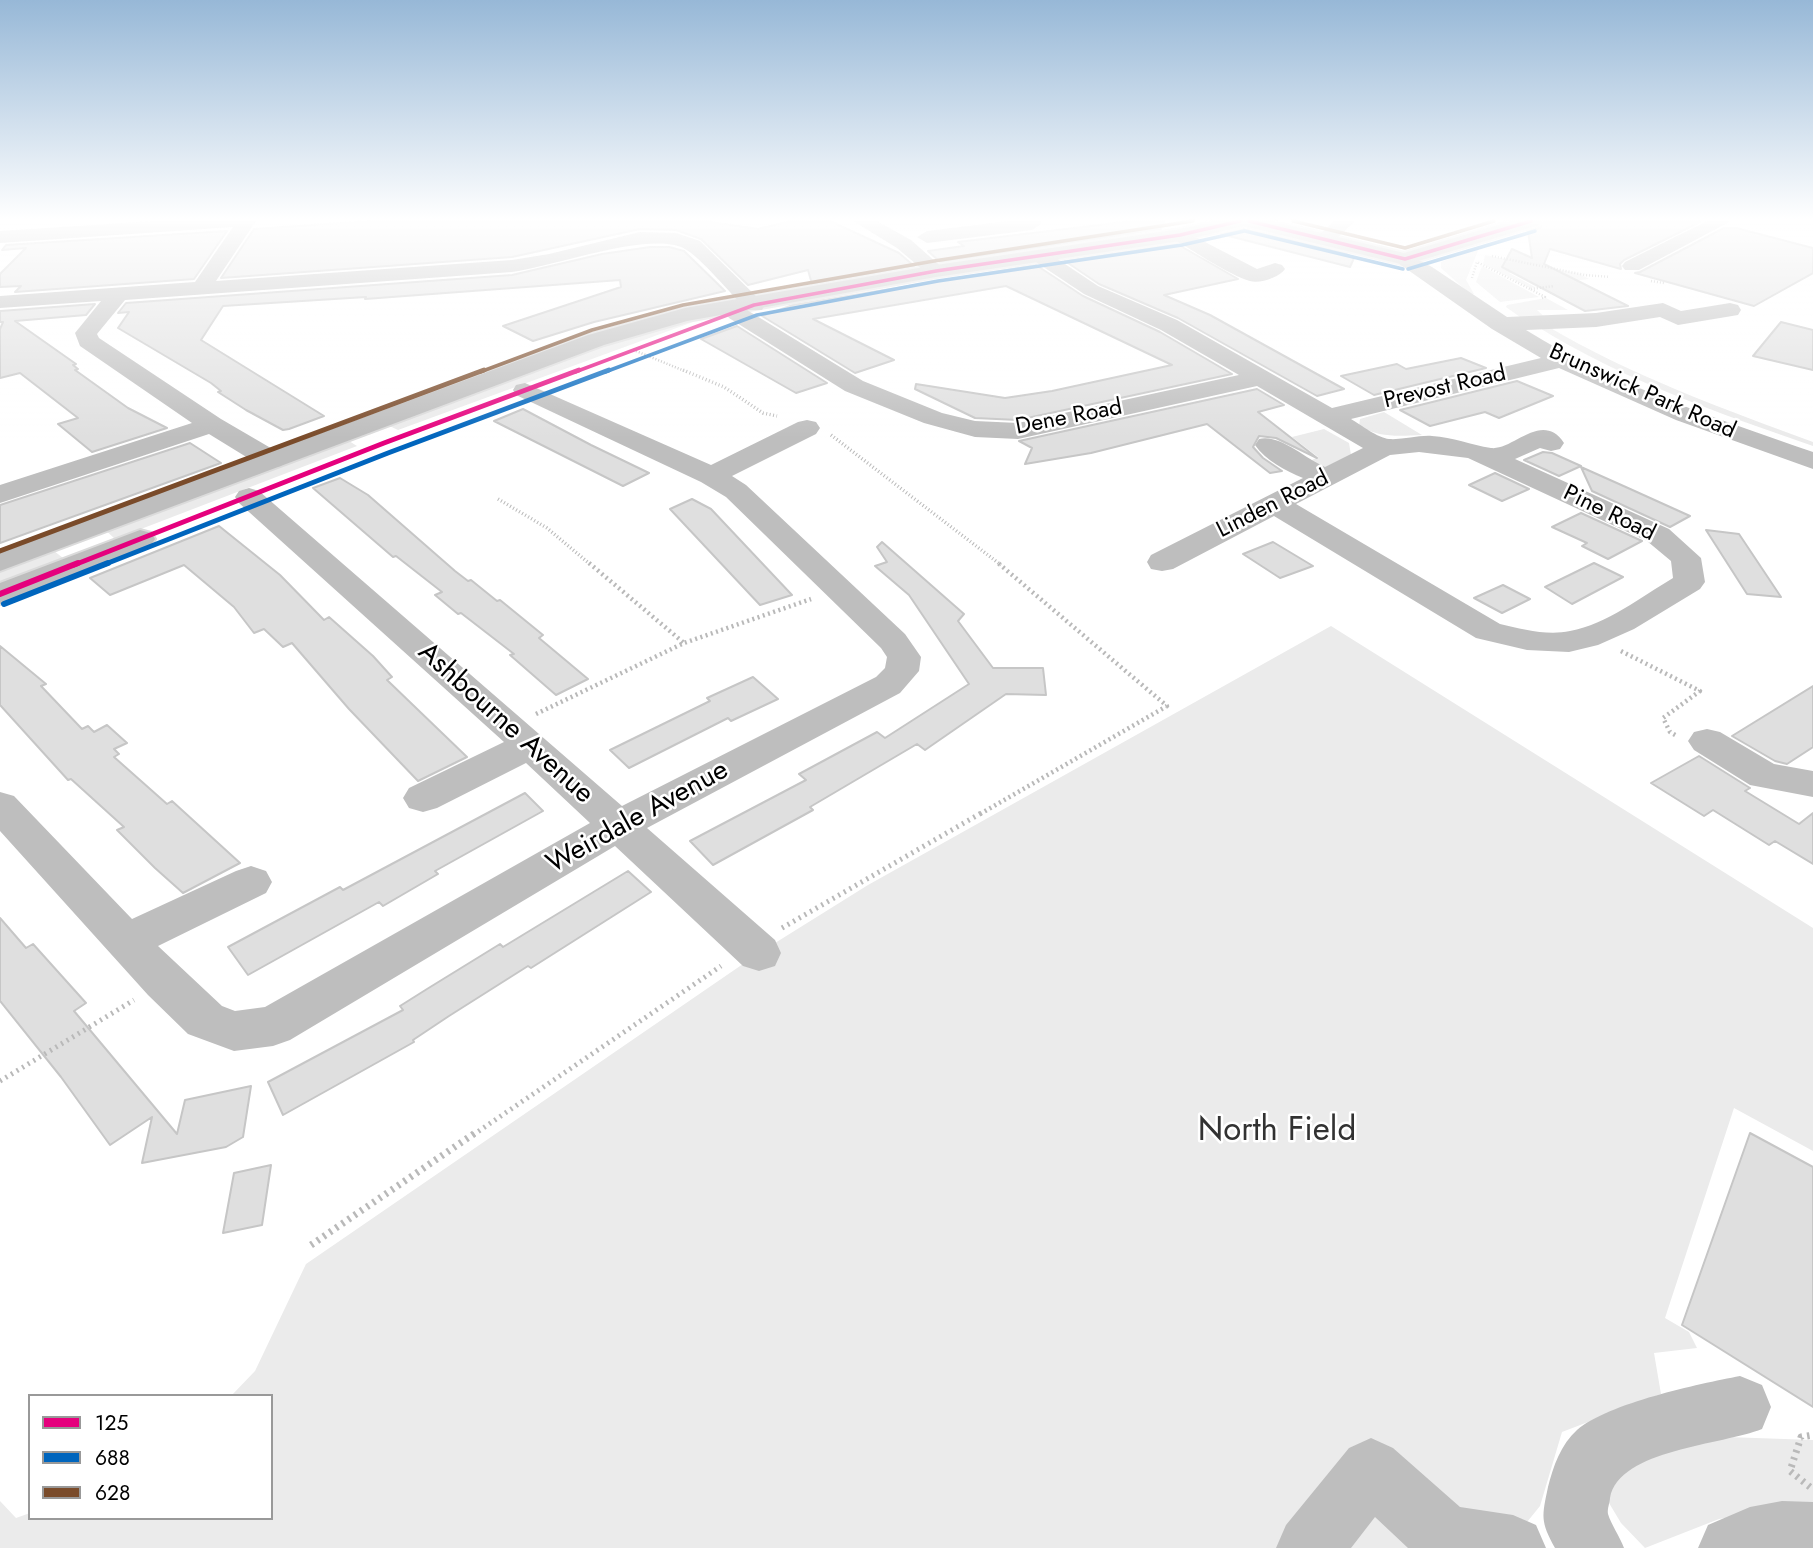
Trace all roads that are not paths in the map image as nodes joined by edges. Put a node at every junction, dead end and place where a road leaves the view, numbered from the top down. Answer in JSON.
{"nodes":[{"id":1,"x":116,"y":293,"type":"edge"},
{"id":2,"x":119,"y":293,"type":"edge"},
{"id":3,"x":732,"y":293,"type":"edge"},
{"id":4,"x":824,"y":293,"type":"edge"},
{"id":5,"x":1098,"y":293,"type":"edge"},
{"id":6,"x":1456,"y":293,"type":"edge"},
{"id":7,"x":0,"y":302,"type":"edge"},
{"id":8,"x":745,"y":309,"type":"junction"},
{"id":9,"x":1730,"y":310,"type":"dead end"},
{"id":10,"x":1500,"y":324,"type":"junction"},
{"id":11,"x":1563,"y":360,"type":"junction"},
{"id":12,"x":1258,"y":377,"type":"junction"},
{"id":13,"x":1443,"y":388,"type":"junction"},
{"id":14,"x":525,"y":390,"type":"junction"},
{"id":15,"x":1476,"y":402,"type":"dead end"},
{"id":16,"x":1327,"y":417,"type":"junction"},
{"id":17,"x":212,"y":425,"type":"junction"},
{"id":18,"x":362,"y":427,"type":"junction"},
{"id":19,"x":807,"y":428,"type":"road end"},
{"id":20,"x":384,"y":443,"type":"junction"},
{"id":21,"x":1551,"y":443,"type":"dead end"},
{"id":22,"x":1268,"y":444,"type":"dead end"},
{"id":23,"x":1383,"y":448,"type":"junction"},
{"id":24,"x":1492,"y":459,"type":"junction"},
{"id":25,"x":271,"y":460,"type":"junction"},
{"id":26,"x":1813,"y":461,"type":"edge"},
{"id":27,"x":711,"y":476,"type":"junction"},
{"id":28,"x":1326,"y":478,"type":"junction"},
{"id":29,"x":0,"y":494,"type":"edge"},
{"id":30,"x":249,"y":497,"type":"junction"},
{"id":31,"x":1275,"y":504,"type":"junction"},
{"id":32,"x":79,"y":534,"type":"junction"},
{"id":33,"x":103,"y":554,"type":"junction"},
{"id":34,"x":0,"y":562,"type":"edge"},
{"id":35,"x":1154,"y":565,"type":"dead end"},
{"id":36,"x":1380,"y":567,"type":"junction"},
{"id":37,"x":1345,"y":582,"type":"dead end"},
{"id":38,"x":0,"y":594,"type":"edge"},
{"id":39,"x":520,"y":736,"type":"junction"},
{"id":40,"x":1712,"y":745,"type":"road end"},
{"id":41,"x":1813,"y":784,"type":"edge"},
{"id":42,"x":423,"y":798,"type":"dead end"},
{"id":43,"x":0,"y":806,"type":"edge"},
{"id":44,"x":619,"y":825,"type":"junction"},
{"id":45,"x":251,"y":883,"type":"dead end"},
{"id":46,"x":127,"y":941,"type":"junction"},
{"id":47,"x":755,"y":949,"type":"road end"},
{"id":48,"x":1740,"y":1407,"type":"dead end"},
{"id":49,"x":1813,"y":1535,"type":"edge"},
{"id":50,"x":1309,"y":1548,"type":"edge"},
{"id":51,"x":1513,"y":1548,"type":"edge"},
{"id":52,"x":1591,"y":1548,"type":"edge"},
{"id":53,"x":1731,"y":1548,"type":"edge"}],
"edges":[{"from":1,"to":7,"type":"street","name":"Dene Road"},
{"from":2,"to":17,"type":"street"},
{"from":3,"to":8,"type":"street","name":"Dene Road"},
{"from":4,"to":8,"type":"street"},
{"from":5,"to":12,"type":"street"},
{"from":6,"to":10,"type":"street","name":"Brunswick Park Road"},
{"from":8,"to":12,"type":"street","name":"Dene Road"},
{"from":8,"to":14,"type":"street"},
{"from":8,"to":18,"type":"street"},
{"from":9,"to":10,"type":"street"},
{"from":10,"to":11,"type":"street","name":"Brunswick Park Road"},
{"from":11,"to":13,"type":"street","name":"Prevost Road"},
{"from":11,"to":26,"type":"street","name":"Brunswick Park Road"},
{"from":12,"to":16,"type":"street"},
{"from":13,"to":15,"type":"street"},
{"from":13,"to":16,"type":"street","name":"Prevost Road"},
{"from":14,"to":20,"type":"street"},
{"from":14,"to":27,"type":"street","name":"Weirdale Avenue"},
{"from":16,"to":23,"type":"street"},
{"from":17,"to":25,"type":"street"},
{"from":17,"to":29,"type":"street"},
{"from":18,"to":20,"type":"street"},
{"from":18,"to":25,"type":"street"},
{"from":19,"to":27,"type":"street"},
{"from":20,"to":30,"type":"street"},
{"from":21,"to":24,"type":"street"},
{"from":22,"to":28,"type":"street"},
{"from":23,"to":24,"type":"street","name":"Pine Road"},
{"from":23,"to":28,"type":"street","name":"Linden Road"},
{"from":24,"to":36,"type":"street","name":"Pine Road"},
{"from":25,"to":32,"type":"street"},
{"from":27,"to":44,"type":"street","name":"Weirdale Avenue"},
{"from":28,"to":31,"type":"street","name":"Linden Road"},
{"from":30,"to":33,"type":"street"},
{"from":30,"to":39,"type":"street","name":"Ashbourne Avenue"},
{"from":31,"to":35,"type":"street","name":"Linden Road"},
{"from":31,"to":36,"type":"street","name":"Pine Road"},
{"from":32,"to":33,"type":"street"},
{"from":32,"to":34,"type":"street"},
{"from":33,"to":38,"type":"street"},
{"from":36,"to":37,"type":"street"},
{"from":39,"to":42,"type":"street"},
{"from":39,"to":44,"type":"street","name":"Ashbourne Avenue"},
{"from":40,"to":41,"type":"street"},
{"from":43,"to":46,"type":"street","name":"Weirdale Avenue"},
{"from":44,"to":46,"type":"street","name":"Weirdale Avenue"},
{"from":44,"to":47,"type":"street","name":"Ashbourne Avenue"},
{"from":45,"to":46,"type":"street"},
{"from":48,"to":52,"type":"street"},
{"from":49,"to":53,"type":"street"},
{"from":50,"to":51,"type":"street"}]}
